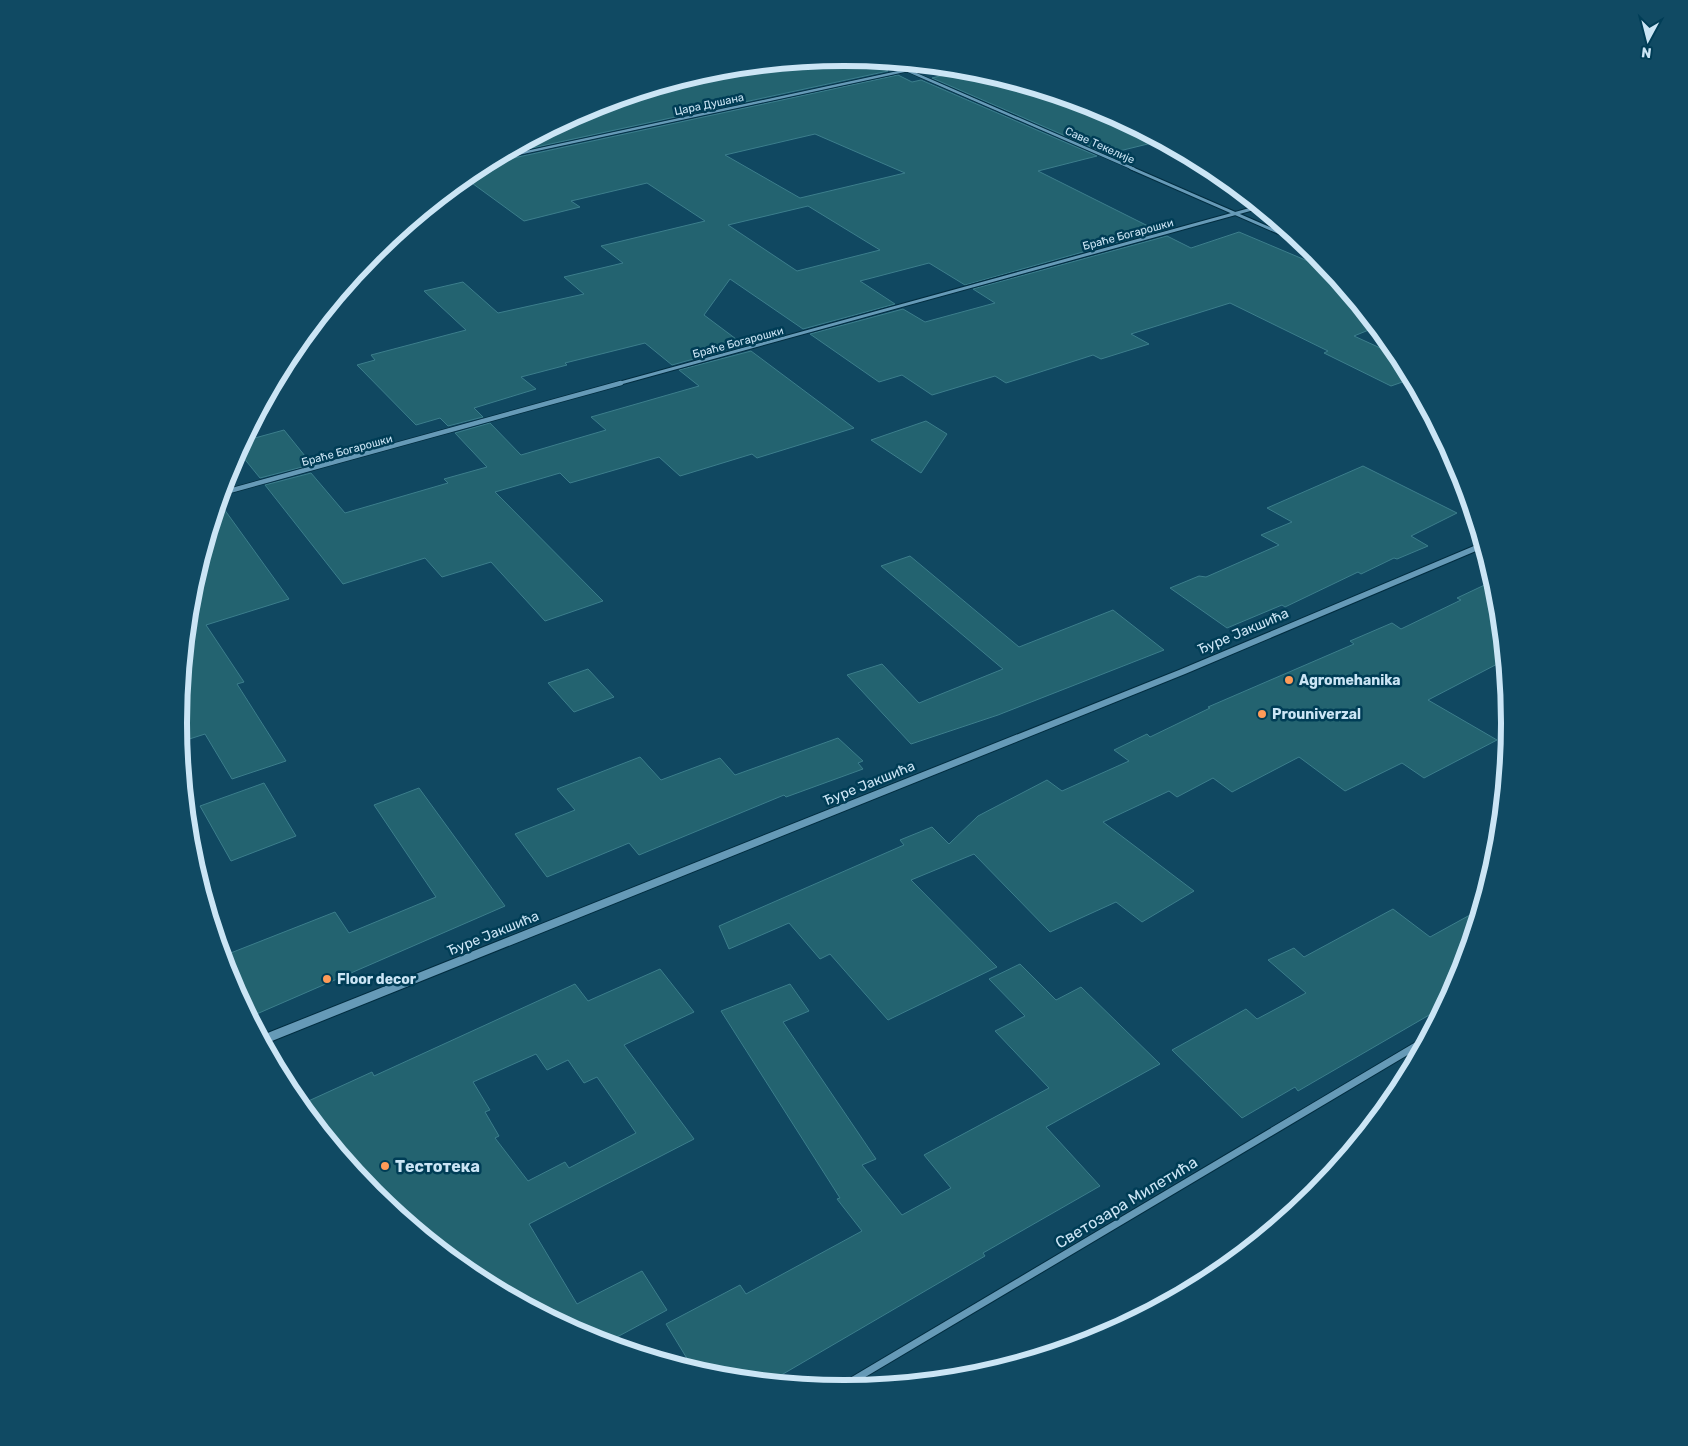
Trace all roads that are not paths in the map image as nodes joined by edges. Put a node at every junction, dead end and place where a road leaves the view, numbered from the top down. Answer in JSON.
{"nodes":[{"id":1,"x":906,"y":70,"type":"joint"},
{"id":2,"x":515,"y":154,"type":"edge"},
{"id":3,"x":1252,"y":209,"type":"edge"},
{"id":4,"x":1234,"y":213,"type":"junction"},
{"id":5,"x":1283,"y":235,"type":"edge"},
{"id":6,"x":230,"y":492,"type":"edge"},
{"id":7,"x":1476,"y":547,"type":"edge"},
{"id":8,"x":268,"y":1038,"type":"edge"},
{"id":9,"x":1416,"y":1046,"type":"edge"},
{"id":10,"x":854,"y":1380,"type":"edge"}],
"edges":[{"from":1,"to":2,"type":"street","name":"Цара Душана"},
{"from":1,"to":4,"type":"street","name":"Саве Текелије"},
{"from":3,"to":4,"type":"street","name":"Браће Богарошки"},
{"from":4,"to":5,"type":"street","name":"Саве Текелије"},
{"from":4,"to":6,"type":"street","name":"Браће Богарошки"},
{"from":7,"to":8,"type":"main road","name":"Ђуре Јакшића"},
{"from":9,"to":10,"type":"street","name":"Светозара Милетића"}]}
